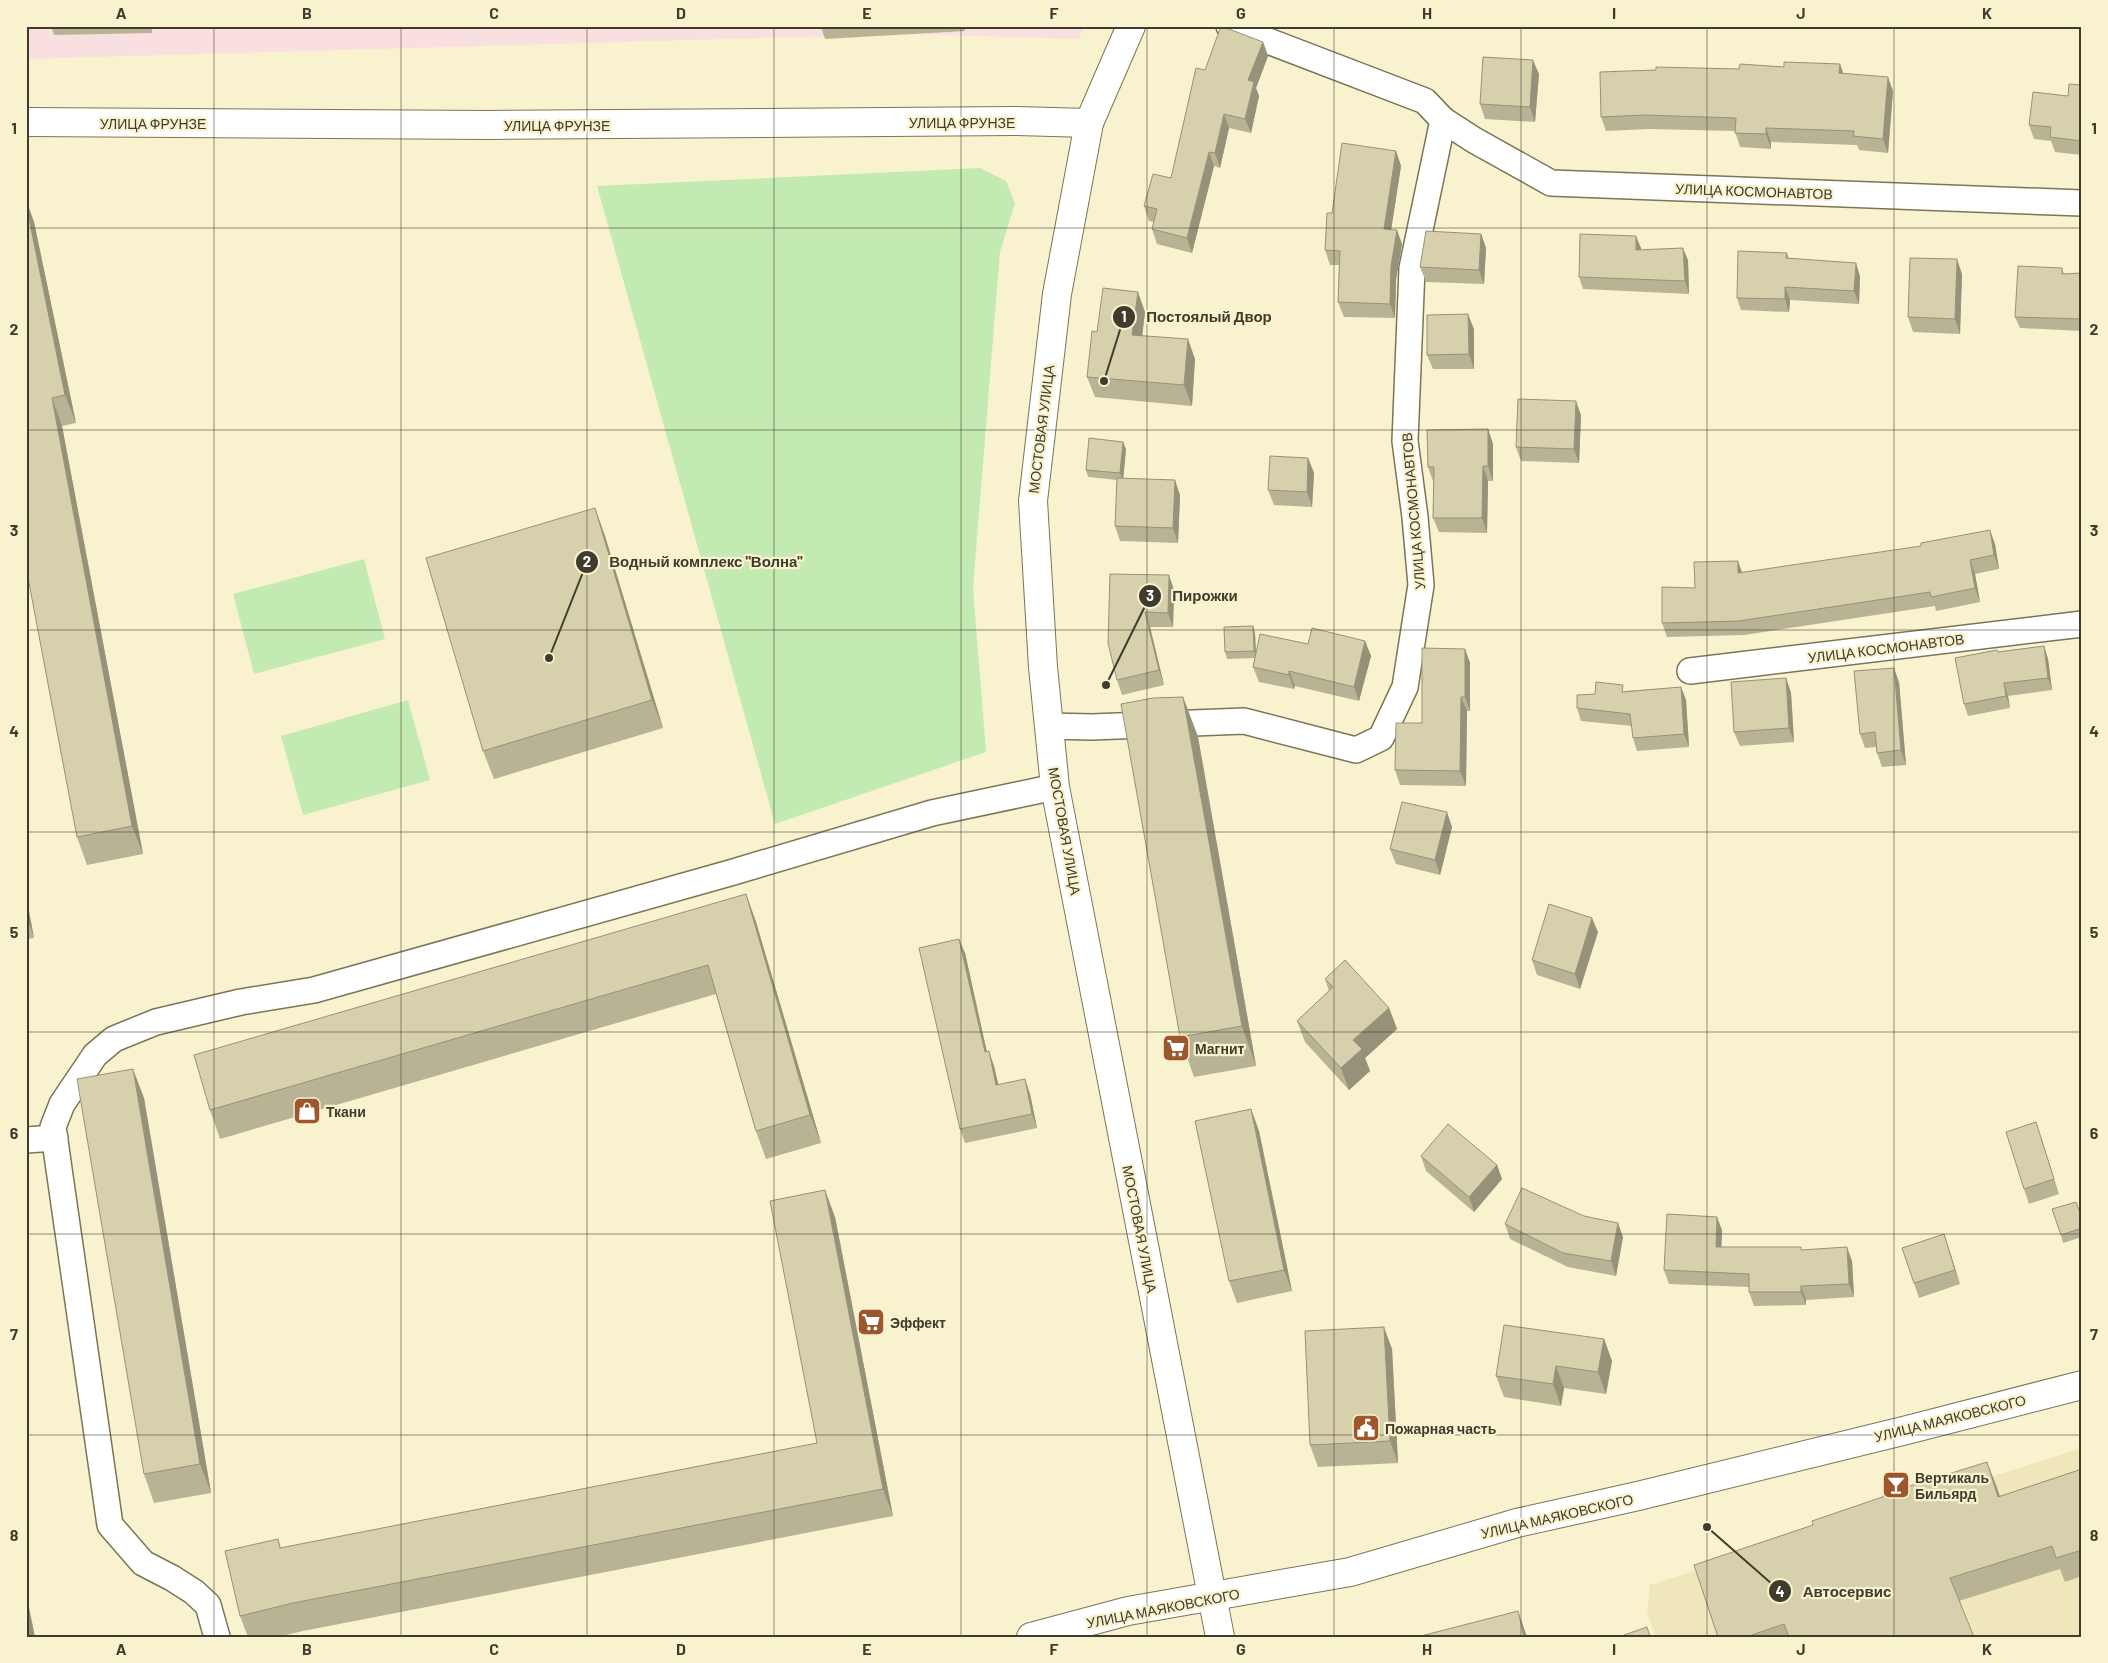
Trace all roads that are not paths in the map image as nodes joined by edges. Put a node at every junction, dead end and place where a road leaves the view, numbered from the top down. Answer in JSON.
{"nodes":[{"id":1,"x":1131,"y":26,"type":"edge"},
{"id":2,"x":1229,"y":26,"type":"edge"},
{"id":3,"x":1443,"y":120,"type":"junction"},
{"id":4,"x":26,"y":122,"type":"edge"},
{"id":5,"x":1089,"y":123,"type":"junction"},
{"id":6,"x":2082,"y":203,"type":"edge"},
{"id":7,"x":2082,"y":624,"type":"edge"},
{"id":8,"x":1690,"y":671,"type":"dead end"},
{"id":9,"x":1048,"y":726,"type":"junction"},
{"id":10,"x":1055,"y":787,"type":"junction"},
{"id":11,"x":55,"y":1138,"type":"junction"},
{"id":12,"x":26,"y":1140,"type":"edge"},
{"id":13,"x":2082,"y":1384,"type":"edge"},
{"id":14,"x":1212,"y":1598,"type":"junction"},
{"id":15,"x":216,"y":1637,"type":"edge"},
{"id":16,"x":1031,"y":1637,"type":"edge"},
{"id":17,"x":1220,"y":1637,"type":"edge"}],
"edges":[{"from":1,"to":5,"type":"main road","name":"МОСТОВАЯ УЛИЦА"},
{"from":2,"to":3,"type":"street","name":"УЛИЦА КОСМОНАВТОВ"},
{"from":3,"to":6,"type":"street","name":"УЛИЦА КОСМОНАВТОВ"},
{"from":3,"to":9,"type":"street","name":"УЛИЦА КОСМОНАВТОВ"},
{"from":4,"to":5,"type":"main road","name":"УЛИЦА ФРУНЗЕ"},
{"from":5,"to":9,"type":"main road","name":"МОСТОВАЯ УЛИЦА"},
{"from":7,"to":8,"type":"street","name":"УЛИЦА КОСМОНАВТОВ"},
{"from":9,"to":10,"type":"main road","name":"МОСТОВАЯ УЛИЦА"},
{"from":10,"to":11,"type":"street"},
{"from":10,"to":14,"type":"main road","name":"МОСТОВАЯ УЛИЦА"},
{"from":11,"to":12,"type":"street"},
{"from":11,"to":15,"type":"street"},
{"from":13,"to":14,"type":"main road","name":"УЛИЦА МАЯКОВСКОГО"},
{"from":14,"to":16,"type":"main road","name":"УЛИЦА МАЯКОВСКОГО"},
{"from":14,"to":17,"type":"main road","name":"МОСТОВАЯ УЛИЦА"}]}
